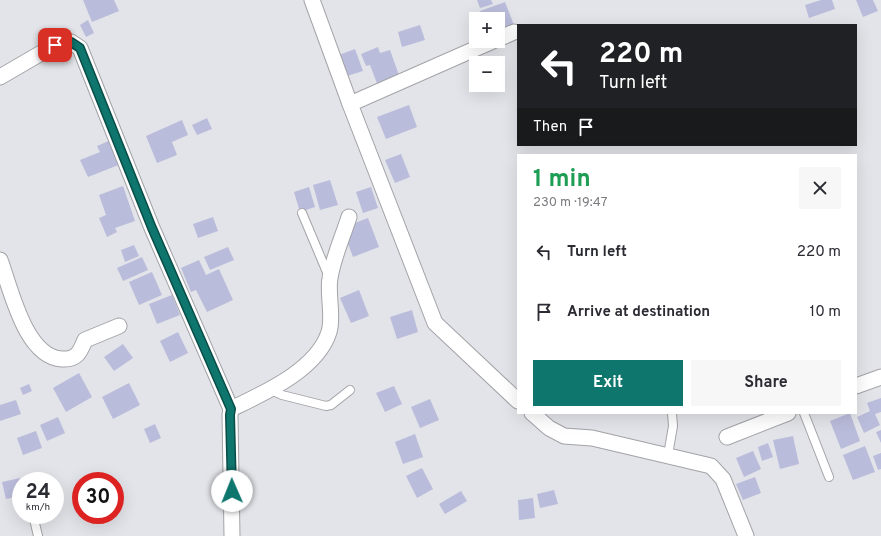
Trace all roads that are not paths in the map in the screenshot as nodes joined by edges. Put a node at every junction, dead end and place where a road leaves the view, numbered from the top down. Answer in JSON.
{"nodes":[{"id":1,"x":312,"y":0,"type":"edge"},
{"id":2,"x":514,"y":32,"type":"dead end"},
{"id":3,"x":505,"y":36,"type":"edge"},
{"id":4,"x":477,"y":48,"type":"edge"},
{"id":5,"x":0,"y":77,"type":"edge"},
{"id":6,"x":350,"y":104,"type":"junction"},
{"id":7,"x":302,"y":213,"type":"dead end"},
{"id":8,"x":349,"y":217,"type":"dead end"},
{"id":9,"x":0,"y":260,"type":"edge"},
{"id":10,"x":329,"y":278,"type":"junction"},
{"id":11,"x":119,"y":326,"type":"dead end"},
{"id":12,"x":881,"y":376,"type":"edge"},
{"id":13,"x":857,"y":386,"type":"edge"},
{"id":14,"x":271,"y":390,"type":"junction"},
{"id":15,"x":350,"y":390,"type":"dead end"},
{"id":16,"x":517,"y":400,"type":"edge"},
{"id":17,"x":231,"y":409,"type":"junction"},
{"id":18,"x":533,"y":414,"type":"edge"},
{"id":19,"x":672,"y":414,"type":"edge"},
{"id":20,"x":785,"y":414,"type":"edge"},
{"id":21,"x":804,"y":414,"type":"edge"},
{"id":22,"x":727,"y":437,"type":"dead end"},
{"id":23,"x":668,"y":455,"type":"junction"},
{"id":24,"x":829,"y":477,"type":"dead end"},
{"id":25,"x":35,"y":524,"type":"edge"},
{"id":26,"x":38,"y":536,"type":"edge"},
{"id":27,"x":232,"y":536,"type":"edge"},
{"id":28,"x":746,"y":536,"type":"edge"}],
"edges":[{"from":1,"to":6,"type":"street"},
{"from":2,"to":3,"type":"street"},
{"from":4,"to":6,"type":"street"},
{"from":5,"to":17,"type":"street"},
{"from":6,"to":16,"type":"street"},
{"from":7,"to":10,"type":"lane"},
{"from":8,"to":10,"type":"street"},
{"from":9,"to":11,"type":"street"},
{"from":10,"to":14,"type":"street"},
{"from":12,"to":13,"type":"street"},
{"from":14,"to":15,"type":"lane"},
{"from":14,"to":17,"type":"street"},
{"from":17,"to":27,"type":"street"},
{"from":18,"to":23,"type":"street"},
{"from":19,"to":23,"type":"lane"},
{"from":20,"to":22,"type":"street"},
{"from":21,"to":24,"type":"lane"},
{"from":23,"to":28,"type":"street"},
{"from":25,"to":26,"type":"lane"}]}
